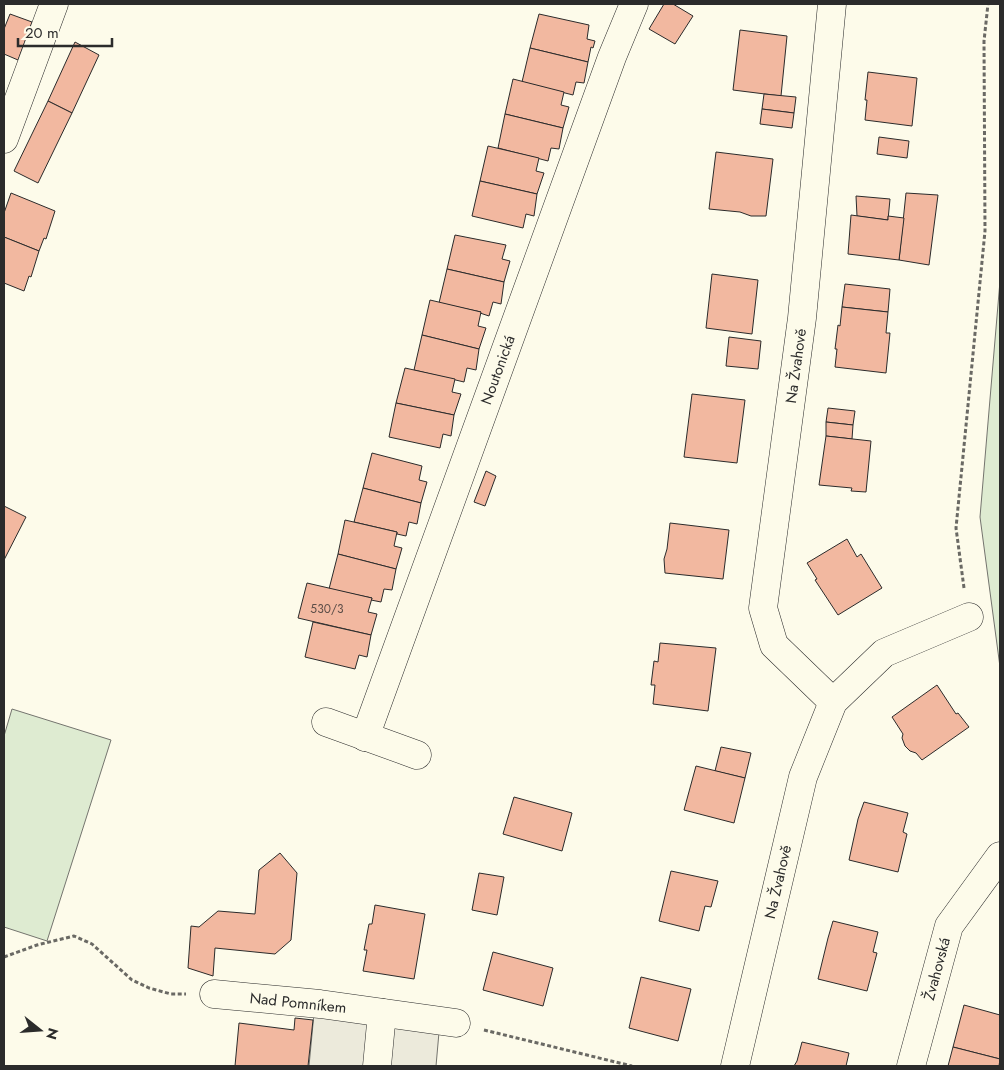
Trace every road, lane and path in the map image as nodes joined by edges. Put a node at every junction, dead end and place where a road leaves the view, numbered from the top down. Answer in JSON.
{"nodes":[{"id":1,"x":54,"y":4,"type":"edge"},
{"id":2,"x":634,"y":4,"type":"edge"},
{"id":3,"x":832,"y":4,"type":"edge"},
{"id":4,"x":988,"y":4,"type":"edge"},
{"id":5,"x":4,"y":139,"type":"edge"},
{"id":6,"x":969,"y":617,"type":"joint"},
{"id":7,"x":833,"y":702,"type":"junction"},
{"id":8,"x":326,"y":722,"type":"dead end"},
{"id":9,"x":365,"y":737,"type":"junction"},
{"id":10,"x":417,"y":755,"type":"dead end"},
{"id":11,"x":1000,"y":856,"type":"edge"},
{"id":12,"x":4,"y":957,"type":"edge"},
{"id":13,"x":214,"y":994,"type":"joint"},
{"id":14,"x":382,"y":1013,"type":"junction"},
{"id":15,"x":456,"y":1023,"type":"joint"},
{"id":16,"x":377,"y":1066,"type":"edge"},
{"id":17,"x":632,"y":1066,"type":"edge"},
{"id":18,"x":735,"y":1066,"type":"edge"},
{"id":19,"x":911,"y":1066,"type":"edge"}],
"edges":[{"from":1,"to":5,"type":"street"},
{"from":2,"to":9,"type":"street","name":"Noutonická"},
{"from":3,"to":7,"type":"street","name":"Na Žvahově"},
{"from":4,"to":6,"type":"path"},
{"from":6,"to":7,"type":"street","name":"Na Žvahově"},
{"from":7,"to":18,"type":"street","name":"Na Žvahově"},
{"from":8,"to":9,"type":"street"},
{"from":9,"to":10,"type":"street"},
{"from":11,"to":19,"type":"street","name":"Žvahovská"},
{"from":12,"to":13,"type":"path"},
{"from":13,"to":14,"type":"street","name":"Nad Pomníkem"},
{"from":14,"to":15,"type":"street","name":"Nad Pomníkem"},
{"from":14,"to":16,"type":"street"},
{"from":15,"to":17,"type":"path"}]}
